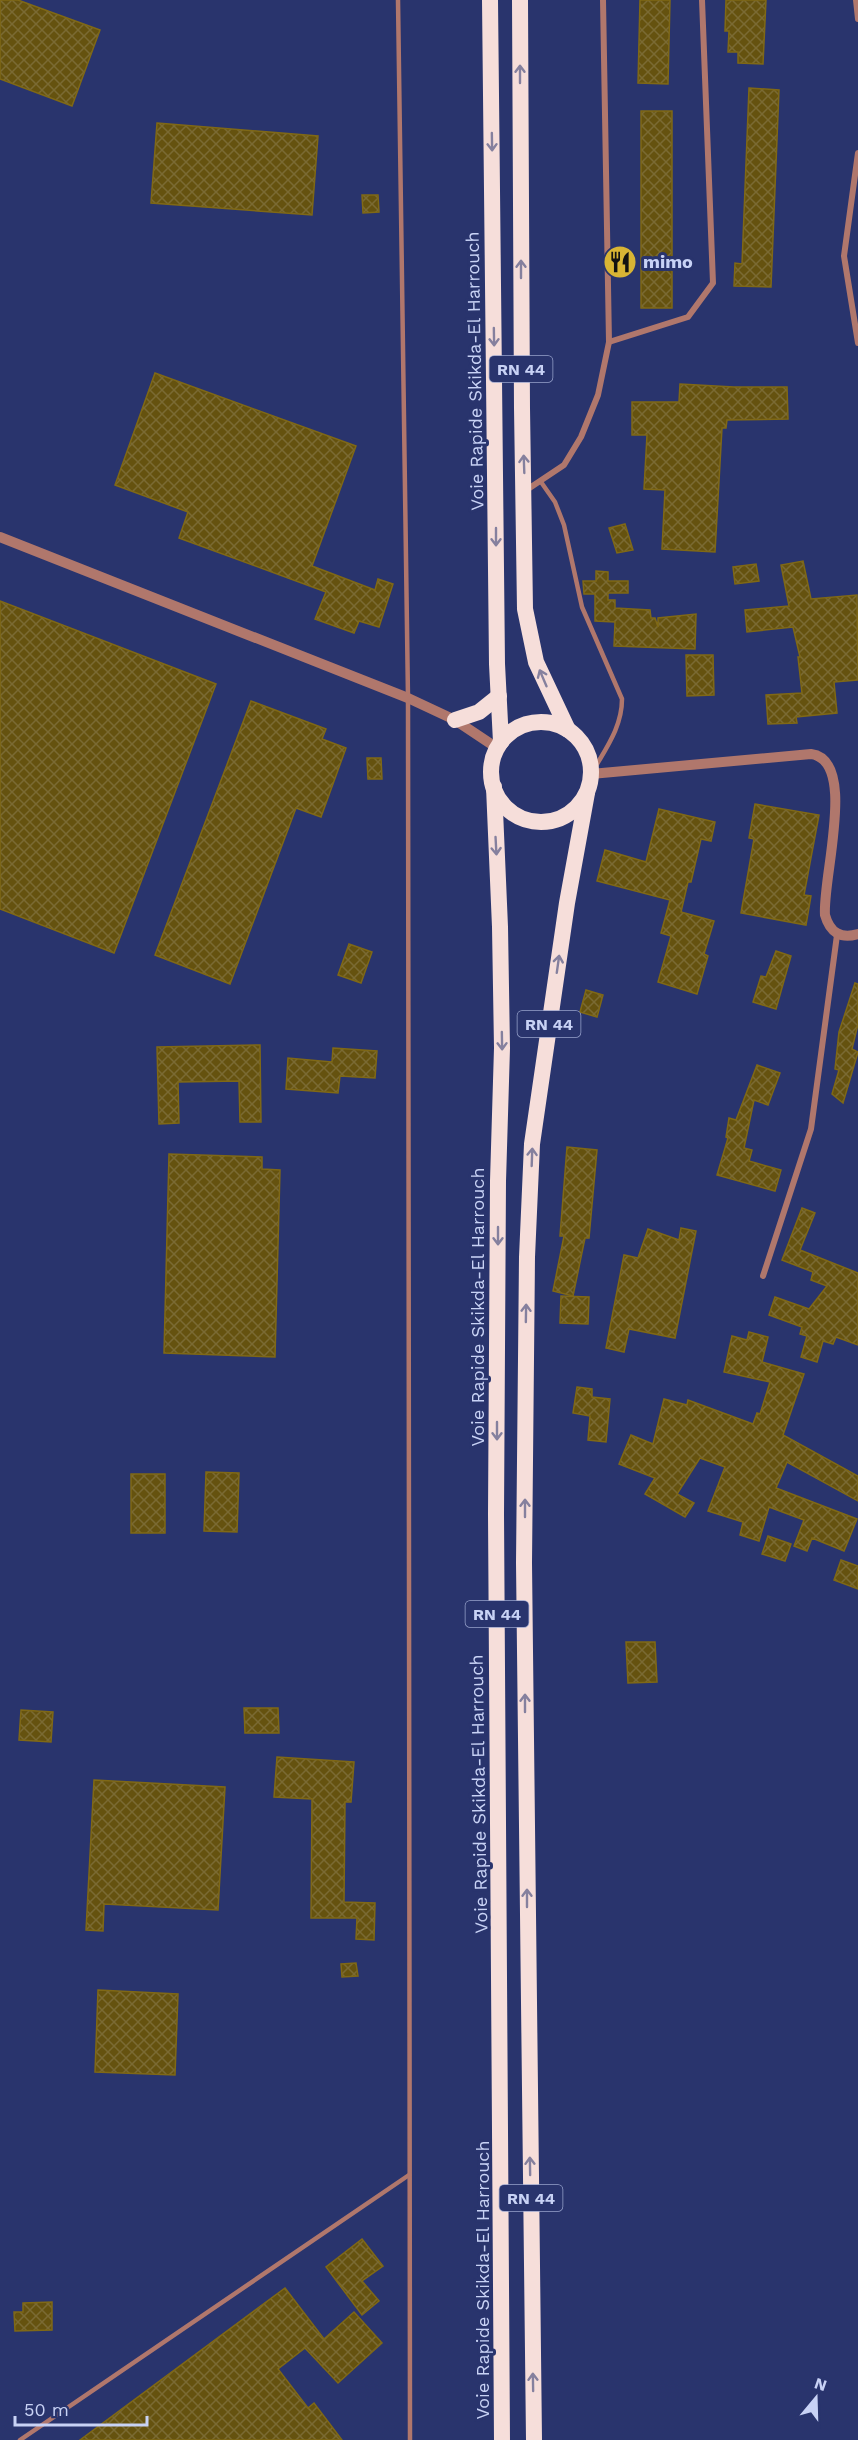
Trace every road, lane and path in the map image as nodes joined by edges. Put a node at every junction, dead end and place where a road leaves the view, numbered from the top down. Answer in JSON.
{"nodes":[{"id":1,"x":398,"y":0,"type":"edge"},
{"id":2,"x":490,"y":0,"type":"edge"},
{"id":3,"x":520,"y":0,"type":"edge"},
{"id":4,"x":603,"y":0,"type":"edge"},
{"id":5,"x":702,"y":0,"type":"edge"},
{"id":6,"x":856,"y":0,"type":"edge"},
{"id":7,"x":858,"y":19,"type":"edge"},
{"id":8,"x":858,"y":153,"type":"edge"},
{"id":9,"x":609,"y":342,"type":"junction"},
{"id":10,"x":858,"y":343,"type":"edge"},
{"id":11,"x":541,"y":482,"type":"junction"},
{"id":12,"x":525,"y":491,"type":"junction"},
{"id":13,"x":0,"y":537,"type":"edge"},
{"id":14,"x":499,"y":696,"type":"junction"},
{"id":15,"x":408,"y":698,"type":"junction"},
{"id":16,"x":455,"y":720,"type":"junction"},
{"id":17,"x":568,"y":730,"type":"junction"},
{"id":18,"x":499,"y":745,"type":"junction"},
{"id":19,"x":591,"y":774,"type":"junction"},
{"id":20,"x":494,"y":788,"type":"junction"},
{"id":21,"x":587,"y":793,"type":"junction"},
{"id":22,"x":858,"y":934,"type":"edge"},
{"id":23,"x":837,"y":935,"type":"junction"},
{"id":24,"x":763,"y":1276,"type":"dead end"},
{"id":25,"x":409,"y":2175,"type":"junction"},
{"id":26,"x":20,"y":2440,"type":"edge"},
{"id":27,"x":410,"y":2440,"type":"edge"},
{"id":28,"x":502,"y":2440,"type":"edge"},
{"id":29,"x":534,"y":2440,"type":"edge"}],
"edges":[{"from":1,"to":15,"type":"lane"},
{"from":2,"to":14,"type":"highway","name":"Voie Rapide Skikda-El Harrouch","number":"RN 44","one_way":true},
{"from":12,"to":3,"type":"highway","number":"RN 44","one_way":true},
{"from":4,"to":9,"type":"street"},
{"from":5,"to":9,"type":"street"},
{"from":6,"to":7,"type":"street"},
{"from":8,"to":10,"type":"street"},
{"from":9,"to":11,"type":"street"},
{"from":11,"to":12,"type":"street"},
{"from":11,"to":19,"type":"lane"},
{"from":17,"to":12,"type":"highway","number":"RN 44","one_way":true},
{"from":13,"to":15,"type":"street"},
{"from":14,"to":16,"type":"highway"},
{"from":14,"to":18,"type":"highway","name":"Voie Rapide Skikda-El Harrouch","number":"RN 44"},
{"from":15,"to":16,"type":"street"},
{"from":15,"to":25,"type":"lane"},
{"from":16,"to":18,"type":"street"},
{"from":17,"to":18,"type":"highway"},
{"from":17,"to":19,"type":"highway"},
{"from":18,"to":20,"type":"highway","name":"Voie Rapide Skikda-El Harrouch"},
{"from":19,"to":21,"type":"highway"},
{"from":19,"to":23,"type":"street"},
{"from":20,"to":21,"type":"highway"},
{"from":20,"to":28,"type":"highway","name":"Voie Rapide Skikda-El Harrouch","number":"RN 44","one_way":true},
{"from":29,"to":21,"type":"highway","number":"RN 44","one_way":true},
{"from":22,"to":23,"type":"street"},
{"from":23,"to":24,"type":"street"},
{"from":25,"to":26,"type":"lane"},
{"from":25,"to":27,"type":"lane"}]}
